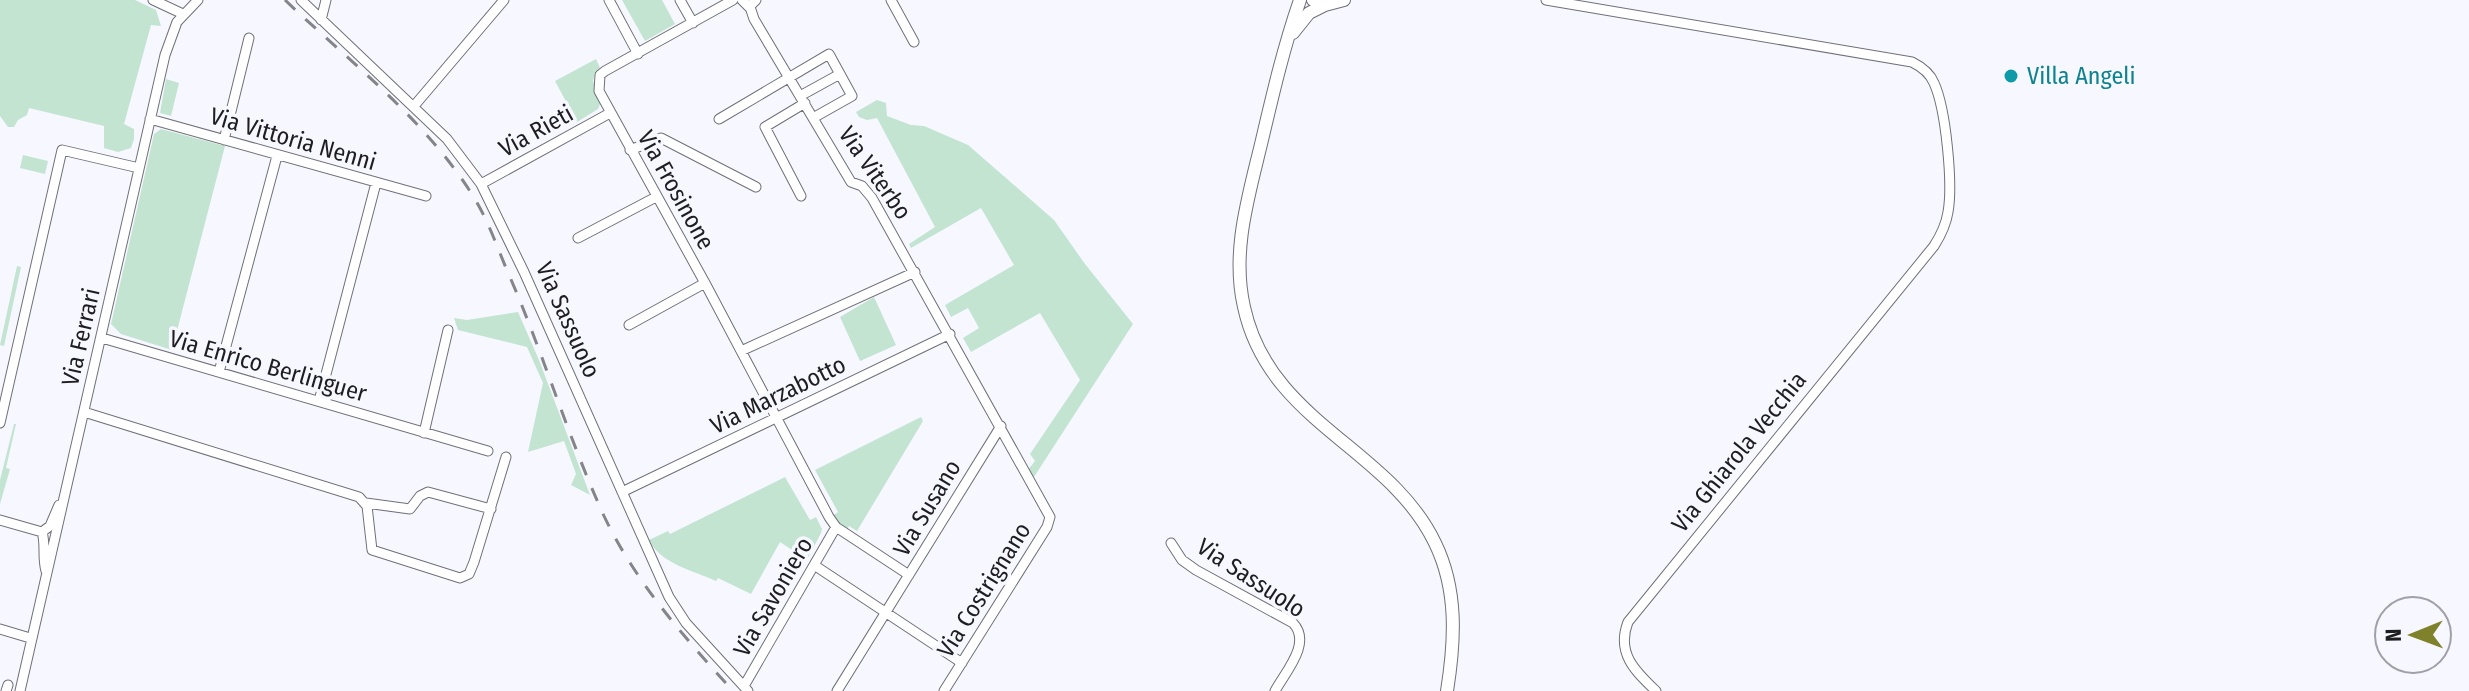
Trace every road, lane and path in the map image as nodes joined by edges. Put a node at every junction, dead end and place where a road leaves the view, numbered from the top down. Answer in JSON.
{"nodes":[{"id":1,"x":153,"y":0,"type":"edge"},
{"id":2,"x":318,"y":0,"type":"edge"},
{"id":3,"x":326,"y":0,"type":"edge"},
{"id":4,"x":504,"y":0,"type":"edge"},
{"id":5,"x":609,"y":0,"type":"edge"},
{"id":6,"x":680,"y":0,"type":"edge"},
{"id":7,"x":733,"y":0,"type":"edge"},
{"id":8,"x":891,"y":0,"type":"edge"},
{"id":9,"x":1300,"y":0,"type":"edge"},
{"id":10,"x":1313,"y":0,"type":"edge"},
{"id":11,"x":1344,"y":0,"type":"edge"},
{"id":12,"x":1546,"y":0,"type":"edge"},
{"id":13,"x":194,"y":1,"type":"edge"},
{"id":14,"x":302,"y":1,"type":"edge"},
{"id":15,"x":750,"y":2,"type":"edge"},
{"id":16,"x":1325,"y":5,"type":"junction"},
{"id":17,"x":183,"y":14,"type":"junction"},
{"id":18,"x":321,"y":20,"type":"junction"},
{"id":19,"x":693,"y":23,"type":"junction"},
{"id":20,"x":249,"y":38,"type":"dead end"},
{"id":21,"x":914,"y":42,"type":"dead end"},
{"id":22,"x":1284,"y":45,"type":"junction"},
{"id":23,"x":638,"y":54,"type":"junction"},
{"id":24,"x":840,"y":74,"type":"junction"},
{"id":25,"x":789,"y":77,"type":"junction"},
{"id":26,"x":802,"y":99,"type":"junction"},
{"id":27,"x":414,"y":106,"type":"junction"},
{"id":28,"x":610,"y":113,"type":"junction"},
{"id":29,"x":813,"y":118,"type":"junction"},
{"id":30,"x":150,"y":119,"type":"junction"},
{"id":31,"x":719,"y":119,"type":"dead end"},
{"id":32,"x":224,"y":140,"type":"junction"},
{"id":33,"x":630,"y":150,"type":"junction"},
{"id":34,"x":277,"y":156,"type":"junction"},
{"id":35,"x":139,"y":168,"type":"junction"},
{"id":36,"x":376,"y":183,"type":"junction"},
{"id":37,"x":481,"y":184,"type":"junction"},
{"id":38,"x":756,"y":187,"type":"dead end"},
{"id":39,"x":426,"y":196,"type":"dead end"},
{"id":40,"x":801,"y":196,"type":"dead end"},
{"id":41,"x":656,"y":197,"type":"junction"},
{"id":42,"x":578,"y":238,"type":"dead end"},
{"id":43,"x":915,"y":272,"type":"junction"},
{"id":44,"x":705,"y":283,"type":"junction"},
{"id":45,"x":629,"y":325,"type":"dead end"},
{"id":46,"x":448,"y":330,"type":"dead end"},
{"id":47,"x":950,"y":334,"type":"junction"},
{"id":48,"x":102,"y":338,"type":"junction"},
{"id":49,"x":741,"y":351,"type":"junction"},
{"id":50,"x":219,"y":372,"type":"junction"},
{"id":51,"x":319,"y":401,"type":"junction"},
{"id":52,"x":84,"y":412,"type":"junction"},
{"id":53,"x":776,"y":418,"type":"junction"},
{"id":54,"x":0,"y":423,"type":"edge"},
{"id":55,"x":1001,"y":426,"type":"junction"},
{"id":56,"x":424,"y":433,"type":"junction"},
{"id":57,"x":488,"y":451,"type":"dead end"},
{"id":58,"x":506,"y":457,"type":"dead end"},
{"id":59,"x":622,"y":492,"type":"junction"},
{"id":60,"x":64,"y":498,"type":"junction"},
{"id":61,"x":366,"y":503,"type":"junction"},
{"id":62,"x":491,"y":509,"type":"junction"},
{"id":63,"x":0,"y":520,"type":"edge"},
{"id":64,"x":836,"y":527,"type":"junction"},
{"id":65,"x":42,"y":532,"type":"junction"},
{"id":66,"x":1171,"y":543,"type":"dead end"},
{"id":67,"x":814,"y":565,"type":"junction"},
{"id":68,"x":47,"y":572,"type":"junction"},
{"id":69,"x":909,"y":575,"type":"junction"},
{"id":70,"x":887,"y":612,"type":"junction"},
{"id":71,"x":0,"y":629,"type":"edge"},
{"id":72,"x":30,"y":638,"type":"junction"},
{"id":73,"x":962,"y":663,"type":"junction"},
{"id":74,"x":746,"y":689,"type":"edge"},
{"id":75,"x":20,"y":691,"type":"edge"},
{"id":76,"x":837,"y":691,"type":"edge"},
{"id":77,"x":944,"y":691,"type":"edge"},
{"id":78,"x":1275,"y":691,"type":"edge"},
{"id":79,"x":1447,"y":691,"type":"edge"},
{"id":80,"x":1656,"y":691,"type":"edge"}],
"edges":[{"from":1,"to":17,"type":"street"},
{"from":2,"to":14,"type":"street"},
{"from":3,"to":18,"type":"street"},
{"from":4,"to":27,"type":"street"},
{"from":5,"to":23,"type":"street"},
{"from":6,"to":19,"type":"street"},
{"from":7,"to":19,"type":"street","name":"Via Frosinone"},
{"from":8,"to":21,"type":"street"},
{"from":9,"to":22,"type":"main road"},
{"from":10,"to":16,"type":"main road"},
{"from":11,"to":16,"type":"main road"},
{"from":12,"to":80,"type":"street","name":"Via Ghiarola Vecchia"},
{"from":13,"to":17,"type":"street","name":"Via Ferrari"},
{"from":14,"to":18,"type":"street","name":"Via Sassuolo"},
{"from":15,"to":25,"type":"street","name":"Via Viterbo"},
{"from":16,"to":22,"type":"main road"},
{"from":17,"to":30,"type":"street","name":"Via Ferrari"},
{"from":18,"to":27,"type":"street","name":"Via Sassuolo"},
{"from":19,"to":23,"type":"street","name":"Via Frosinone"},
{"from":20,"to":32,"type":"street"},
{"from":22,"to":79,"type":"main road"},
{"from":23,"to":28,"type":"street","name":"Via Frosinone"},
{"from":24,"to":25,"type":"street"},
{"from":24,"to":26,"type":"street"},
{"from":24,"to":29,"type":"street"},
{"from":25,"to":26,"type":"street","name":"Via Viterbo"},
{"from":25,"to":31,"type":"street"},
{"from":26,"to":29,"type":"street","name":"Via Viterbo"},
{"from":26,"to":40,"type":"street"},
{"from":27,"to":37,"type":"street","name":"Via Sassuolo"},
{"from":28,"to":33,"type":"street","name":"Via Frosinone"},
{"from":28,"to":37,"type":"street","name":"Via Rieti"},
{"from":29,"to":43,"type":"street","name":"Via Viterbo"},
{"from":30,"to":32,"type":"street","name":"Via Vittoria Nenni"},
{"from":30,"to":35,"type":"street","name":"Via Ferrari"},
{"from":32,"to":34,"type":"street","name":"Via Vittoria Nenni"},
{"from":33,"to":38,"type":"street"},
{"from":33,"to":41,"type":"street","name":"Via Frosinone"},
{"from":34,"to":36,"type":"street","name":"Via Vittoria Nenni"},
{"from":34,"to":50,"type":"street"},
{"from":35,"to":48,"type":"street","name":"Via Ferrari"},
{"from":35,"to":54,"type":"street"},
{"from":36,"to":39,"type":"street","name":"Via Vittoria Nenni"},
{"from":36,"to":51,"type":"street"},
{"from":37,"to":59,"type":"street","name":"Via Sassuolo"},
{"from":41,"to":42,"type":"street"},
{"from":41,"to":44,"type":"street","name":"Via Frosinone"},
{"from":43,"to":47,"type":"street","name":"Via Viterbo"},
{"from":43,"to":49,"type":"street"},
{"from":44,"to":45,"type":"street"},
{"from":44,"to":49,"type":"street","name":"Via Frosinone"},
{"from":46,"to":56,"type":"street"},
{"from":47,"to":53,"type":"street","name":"Via Marzabotto"},
{"from":47,"to":55,"type":"street","name":"Via Viterbo"},
{"from":48,"to":50,"type":"street","name":"Via Enrico Berlinguer"},
{"from":48,"to":52,"type":"street","name":"Via Ferrari"},
{"from":49,"to":53,"type":"street","name":"Via Frosinone"},
{"from":50,"to":51,"type":"street","name":"Via Enrico Berlinguer"},
{"from":51,"to":56,"type":"street","name":"Via Enrico Berlinguer"},
{"from":52,"to":60,"type":"street","name":"Via Ferrari"},
{"from":52,"to":61,"type":"street"},
{"from":53,"to":59,"type":"street","name":"Via Marzabotto"},
{"from":53,"to":64,"type":"street","name":"Via Frosinone"},
{"from":55,"to":69,"type":"street","name":"Via Susano"},
{"from":55,"to":73,"type":"street","name":"Via Costrignano"},
{"from":56,"to":57,"type":"street","name":"Via Enrico Berlinguer"},
{"from":58,"to":62,"type":"street"},
{"from":59,"to":74,"type":"street","name":"Via Sassuolo"},
{"from":60,"to":65,"type":"street"},
{"from":60,"to":68,"type":"street","name":"Via Ferrari"},
{"from":61,"to":62,"type":"street"},
{"from":61,"to":62,"type":"street"},
{"from":63,"to":65,"type":"street"},
{"from":64,"to":67,"type":"street","name":"Via Savoniero"},
{"from":64,"to":69,"type":"street"},
{"from":65,"to":68,"type":"street"},
{"from":66,"to":78,"type":"street","name":"Via Sassuolo"},
{"from":67,"to":70,"type":"street"},
{"from":67,"to":74,"type":"street","name":"Via Savoniero"},
{"from":68,"to":72,"type":"street","name":"Via Ferrari"},
{"from":69,"to":70,"type":"street","name":"Via Susano"},
{"from":70,"to":73,"type":"street"},
{"from":70,"to":76,"type":"street","name":"Via Susano"},
{"from":71,"to":72,"type":"street"},
{"from":72,"to":75,"type":"street","name":"Via Ferrari"},
{"from":73,"to":77,"type":"street","name":"Via Costrignano"}]}
